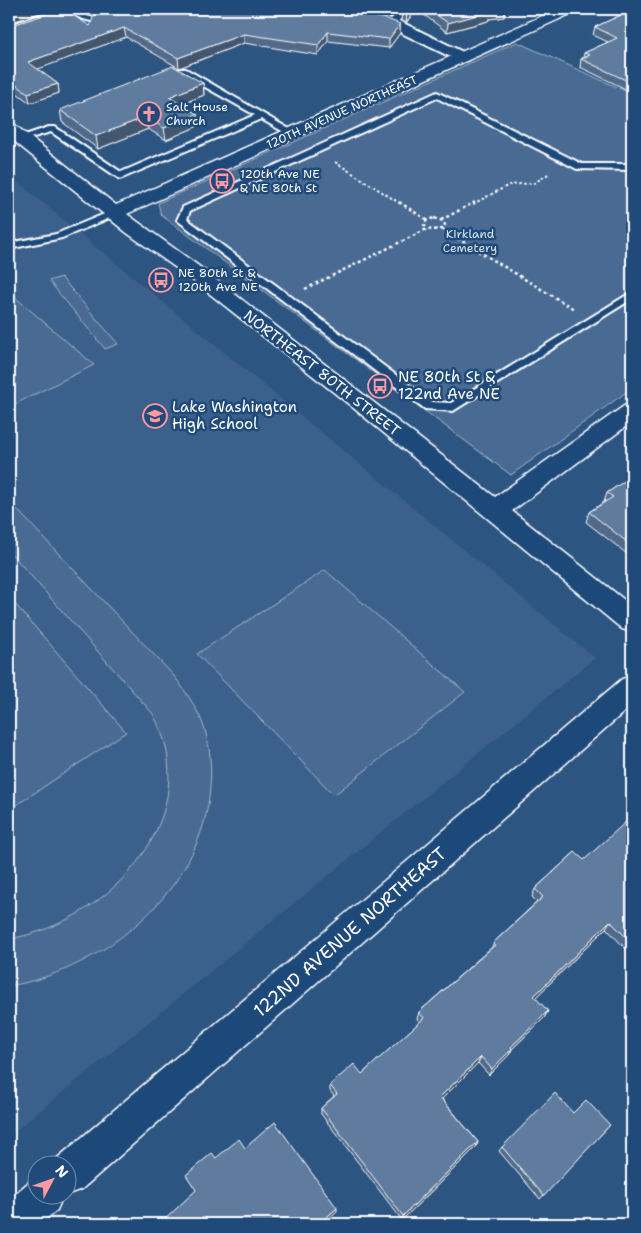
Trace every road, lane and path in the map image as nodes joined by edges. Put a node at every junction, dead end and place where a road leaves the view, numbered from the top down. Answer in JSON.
{"nodes":[{"id":1,"x":71,"y":9,"type":"edge"},
{"id":2,"x":125,"y":9,"type":"edge"},
{"id":3,"x":406,"y":9,"type":"edge"},
{"id":4,"x":570,"y":9,"type":"edge"},
{"id":5,"x":335,"y":11,"type":"edge"},
{"id":6,"x":315,"y":15,"type":"edge"},
{"id":7,"x":392,"y":23,"type":"junction"},
{"id":8,"x":9,"y":30,"type":"edge"},
{"id":9,"x":462,"y":57,"type":"junction"},
{"id":10,"x":184,"y":71,"type":"edge"},
{"id":11,"x":262,"y":115,"type":"junction"},
{"id":12,"x":14,"y":134,"type":"edge"},
{"id":13,"x":294,"y":134,"type":"junction"},
{"id":14,"x":316,"y":150,"type":"junction"},
{"id":15,"x":563,"y":159,"type":"junction"},
{"id":16,"x":632,"y":167,"type":"edge"},
{"id":17,"x":114,"y":213,"type":"junction"},
{"id":18,"x":427,"y":220,"type":"junction"},
{"id":19,"x":441,"y":220,"type":"junction"},
{"id":20,"x":428,"y":229,"type":"junction"},
{"id":21,"x":442,"y":229,"type":"junction"},
{"id":22,"x":9,"y":246,"type":"edge"},
{"id":23,"x":632,"y":296,"type":"edge"},
{"id":24,"x":286,"y":298,"type":"junction"},
{"id":25,"x":593,"y":320,"type":"junction"},
{"id":26,"x":632,"y":411,"type":"edge"},
{"id":27,"x":494,"y":511,"type":"junction"},
{"id":28,"x":632,"y":621,"type":"edge"},
{"id":29,"x":632,"y":688,"type":"edge"},
{"id":30,"x":78,"y":1166,"type":"edge"},
{"id":31,"x":31,"y":1206,"type":"edge"},
{"id":32,"x":10,"y":1224,"type":"edge"}],
"edges":[{"from":1,"to":2,"type":"lane"},
{"from":1,"to":8,"type":"street"},
{"from":3,"to":7,"type":"lane"},
{"from":4,"to":9,"type":"street","name":"120TH AVENUE NORTHEAST"},
{"from":5,"to":6,"type":"street"},
{"from":5,"to":7,"type":"street"},
{"from":7,"to":9,"type":"street"},
{"from":9,"to":13,"type":"street","name":"120TH AVENUE NORTHEAST"},
{"from":10,"to":11,"type":"lane"},
{"from":11,"to":12,"type":"lane"},
{"from":11,"to":13,"type":"lane"},
{"from":12,"to":17,"type":"street","name":"NORTHEAST 80TH STREET"},
{"from":13,"to":17,"type":"street","name":"120TH AVENUE NORTHEAST"},
{"from":14,"to":15,"type":"lane"},
{"from":14,"to":18,"type":"path"},
{"from":14,"to":24,"type":"lane"},
{"from":15,"to":16,"type":"lane"},
{"from":15,"to":19,"type":"path"},
{"from":17,"to":22,"type":"lane"},
{"from":17,"to":27,"type":"street","name":"NORTHEAST 80TH STREET"},
{"from":18,"to":19,"type":"path"},
{"from":18,"to":20,"type":"path"},
{"from":19,"to":21,"type":"path"},
{"from":20,"to":21,"type":"path"},
{"from":20,"to":24,"type":"path"},
{"from":21,"to":25,"type":"path"},
{"from":23,"to":25,"type":"lane"},
{"from":24,"to":25,"type":"lane"},
{"from":26,"to":27,"type":"street"},
{"from":27,"to":28,"type":"street","name":"NORTHEAST 80TH STREET"},
{"from":29,"to":30,"type":"street","name":"122ND AVENUE NORTHEAST"},
{"from":31,"to":32,"type":"street"}]}
